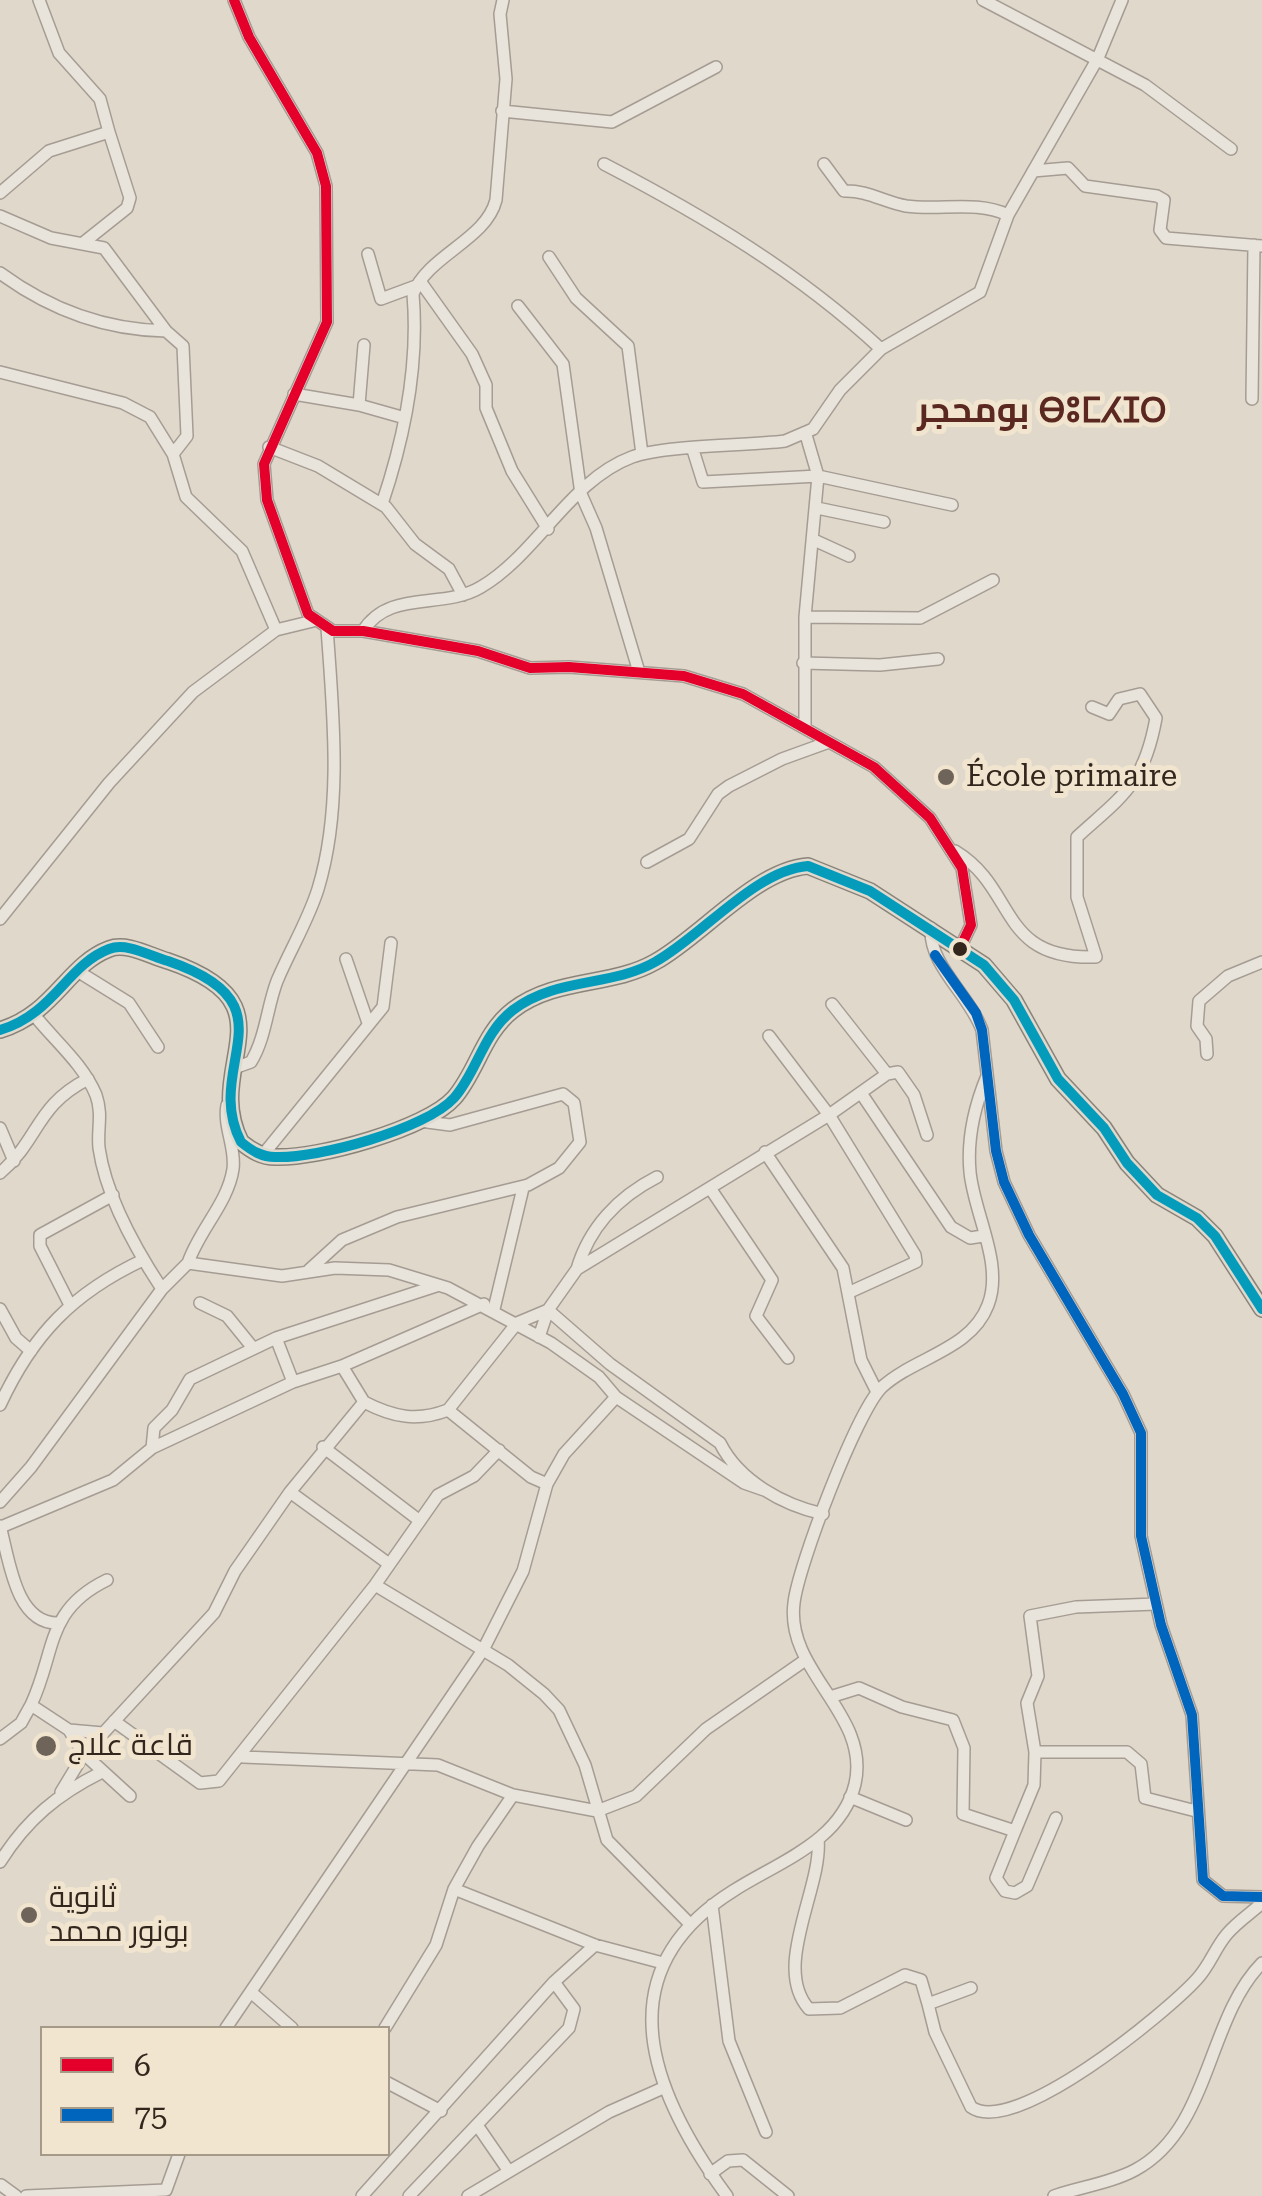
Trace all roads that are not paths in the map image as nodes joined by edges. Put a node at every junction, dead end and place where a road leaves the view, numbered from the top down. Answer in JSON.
{"nodes":[{"id":1,"x":39,"y":0,"type":"edge"},
{"id":2,"x":234,"y":0,"type":"edge"},
{"id":3,"x":503,"y":0,"type":"edge"},
{"id":4,"x":983,"y":0,"type":"edge"},
{"id":5,"x":1122,"y":0,"type":"edge"},
{"id":6,"x":1097,"y":60,"type":"junction"},
{"id":7,"x":716,"y":67,"type":"dead end"},
{"id":8,"x":502,"y":112,"type":"junction"},
{"id":9,"x":110,"y":132,"type":"junction"},
{"id":10,"x":1232,"y":148,"type":"dead end"},
{"id":11,"x":604,"y":164,"type":"dead end"},
{"id":12,"x":824,"y":164,"type":"dead end"},
{"id":13,"x":1033,"y":171,"type":"junction"},
{"id":14,"x":0,"y":193,"type":"edge"},
{"id":15,"x":1008,"y":215,"type":"junction"},
{"id":16,"x":0,"y":216,"type":"edge"},
{"id":17,"x":83,"y":243,"type":"junction"},
{"id":18,"x":1258,"y":245,"type":"edge"},
{"id":19,"x":368,"y":254,"type":"dead end"},
{"id":20,"x":549,"y":256,"type":"dead end"},
{"id":21,"x":0,"y":274,"type":"edge"},
{"id":22,"x":418,"y":284,"type":"junction"},
{"id":23,"x":518,"y":306,"type":"dead end"},
{"id":24,"x":166,"y":332,"type":"junction"},
{"id":25,"x":364,"y":345,"type":"dead end"},
{"id":26,"x":881,"y":349,"type":"junction"},
{"id":27,"x":0,"y":372,"type":"edge"},
{"id":28,"x":294,"y":394,"type":"junction"},
{"id":29,"x":1252,"y":399,"type":"dead end"},
{"id":30,"x":359,"y":405,"type":"junction"},
{"id":31,"x":405,"y":418,"type":"junction"},
{"id":32,"x":806,"y":435,"type":"junction"},
{"id":33,"x":268,"y":447,"type":"junction"},
{"id":34,"x":693,"y":450,"type":"junction"},
{"id":35,"x":172,"y":454,"type":"junction"},
{"id":36,"x":642,"y":454,"type":"junction"},
{"id":37,"x":818,"y":476,"type":"junction"},
{"id":38,"x":581,"y":494,"type":"junction"},
{"id":39,"x":382,"y":504,"type":"junction"},
{"id":40,"x":952,"y":506,"type":"dead end"},
{"id":41,"x":818,"y":508,"type":"junction"},
{"id":42,"x":884,"y":522,"type":"dead end"},
{"id":43,"x":548,"y":529,"type":"junction"},
{"id":44,"x":814,"y":540,"type":"junction"},
{"id":45,"x":848,"y":556,"type":"dead end"},
{"id":46,"x":993,"y":580,"type":"dead end"},
{"id":47,"x":462,"y":595,"type":"junction"},
{"id":48,"x":806,"y":617,"type":"junction"},
{"id":49,"x":313,"y":621,"type":"junction"},
{"id":50,"x":326,"y":628,"type":"junction"},
{"id":51,"x":276,"y":630,"type":"junction"},
{"id":52,"x":363,"y":631,"type":"junction"},
{"id":53,"x":938,"y":659,"type":"dead end"},
{"id":54,"x":803,"y":662,"type":"junction"},
{"id":55,"x":639,"y":672,"type":"junction"},
{"id":56,"x":1092,"y":708,"type":"dead end"},
{"id":57,"x":805,"y":727,"type":"junction"},
{"id":58,"x":829,"y":742,"type":"junction"},
{"id":59,"x":952,"y":848,"type":"junction"},
{"id":60,"x":646,"y":862,"type":"dead end"},
{"id":61,"x":0,"y":919,"type":"edge"},
{"id":62,"x":930,"y":928,"type":"junction"},
{"id":63,"x":391,"y":942,"type":"dead end"},
{"id":64,"x":960,"y":948,"type":"junction"},
{"id":65,"x":346,"y":959,"type":"dead end"},
{"id":66,"x":1262,"y":962,"type":"edge"},
{"id":67,"x":79,"y":972,"type":"junction"},
{"id":68,"x":832,"y":1004,"type":"dead end"},
{"id":69,"x":35,"y":1016,"type":"junction"},
{"id":70,"x":368,"y":1023,"type":"junction"},
{"id":71,"x":0,"y":1030,"type":"edge"},
{"id":72,"x":769,"y":1036,"type":"dead end"},
{"id":73,"x":158,"y":1047,"type":"dead end"},
{"id":74,"x":1207,"y":1054,"type":"dead end"},
{"id":75,"x":237,"y":1067,"type":"junction"},
{"id":76,"x":887,"y":1074,"type":"junction"},
{"id":77,"x":987,"y":1076,"type":"junction"},
{"id":78,"x":88,"y":1079,"type":"junction"},
{"id":79,"x":861,"y":1092,"type":"junction"},
{"id":80,"x":230,"y":1096,"type":"junction"},
{"id":81,"x":828,"y":1114,"type":"junction"},
{"id":82,"x":418,"y":1121,"type":"junction"},
{"id":83,"x":0,"y":1128,"type":"edge"},
{"id":84,"x":927,"y":1135,"type":"dead end"},
{"id":85,"x":765,"y":1152,"type":"junction"},
{"id":86,"x":262,"y":1156,"type":"junction"},
{"id":87,"x":14,"y":1161,"type":"junction"},
{"id":88,"x":0,"y":1173,"type":"edge"},
{"id":89,"x":657,"y":1178,"type":"dead end"},
{"id":90,"x":523,"y":1188,"type":"junction"},
{"id":91,"x":710,"y":1188,"type":"junction"},
{"id":92,"x":113,"y":1195,"type":"junction"},
{"id":93,"x":983,"y":1236,"type":"junction"},
{"id":94,"x":143,"y":1260,"type":"junction"},
{"id":95,"x":188,"y":1263,"type":"junction"},
{"id":96,"x":577,"y":1269,"type":"junction"},
{"id":97,"x":309,"y":1270,"type":"junction"},
{"id":98,"x":436,"y":1286,"type":"junction"},
{"id":99,"x":162,"y":1289,"type":"junction"},
{"id":100,"x":850,"y":1292,"type":"junction"},
{"id":101,"x":69,"y":1303,"type":"junction"},
{"id":102,"x":200,"y":1304,"type":"dead end"},
{"id":103,"x":489,"y":1306,"type":"junction"},
{"id":104,"x":0,"y":1309,"type":"edge"},
{"id":105,"x":1262,"y":1309,"type":"edge"},
{"id":106,"x":548,"y":1310,"type":"junction"},
{"id":107,"x":518,"y":1324,"type":"junction"},
{"id":108,"x":539,"y":1337,"type":"junction"},
{"id":109,"x":276,"y":1338,"type":"junction"},
{"id":110,"x":253,"y":1348,"type":"junction"},
{"id":111,"x":32,"y":1351,"type":"junction"},
{"id":112,"x":788,"y":1358,"type":"dead end"},
{"id":113,"x":610,"y":1364,"type":"junction"},
{"id":114,"x":342,"y":1366,"type":"junction"},
{"id":115,"x":599,"y":1377,"type":"junction"},
{"id":116,"x":293,"y":1382,"type":"junction"},
{"id":117,"x":878,"y":1392,"type":"junction"},
{"id":118,"x":616,"y":1396,"type":"junction"},
{"id":119,"x":364,"y":1402,"type":"junction"},
{"id":120,"x":0,"y":1405,"type":"edge"},
{"id":121,"x":448,"y":1410,"type":"junction"},
{"id":122,"x":324,"y":1447,"type":"junction"},
{"id":123,"x":152,"y":1448,"type":"junction"},
{"id":124,"x":499,"y":1450,"type":"junction"},
{"id":125,"x":547,"y":1484,"type":"junction"},
{"id":126,"x":764,"y":1490,"type":"junction"},
{"id":127,"x":290,"y":1492,"type":"junction"},
{"id":128,"x":0,"y":1502,"type":"edge"},
{"id":129,"x":823,"y":1514,"type":"junction"},
{"id":130,"x":420,"y":1521,"type":"junction"},
{"id":131,"x":0,"y":1526,"type":"edge"},
{"id":132,"x":390,"y":1564,"type":"junction"},
{"id":133,"x":107,"y":1580,"type":"dead end"},
{"id":134,"x":375,"y":1585,"type":"junction"},
{"id":135,"x":1156,"y":1604,"type":"junction"},
{"id":136,"x":57,"y":1623,"type":"junction"},
{"id":137,"x":483,"y":1650,"type":"junction"},
{"id":138,"x":804,"y":1661,"type":"junction"},
{"id":139,"x":830,"y":1697,"type":"junction"},
{"id":140,"x":31,"y":1705,"type":"junction"},
{"id":141,"x":114,"y":1721,"type":"junction"},
{"id":142,"x":69,"y":1730,"type":"junction"},
{"id":143,"x":103,"y":1733,"type":"junction"},
{"id":144,"x":0,"y":1739,"type":"edge"},
{"id":145,"x":1036,"y":1752,"type":"junction"},
{"id":146,"x":84,"y":1754,"type":"junction"},
{"id":147,"x":243,"y":1757,"type":"junction"},
{"id":148,"x":403,"y":1765,"type":"junction"},
{"id":149,"x":102,"y":1772,"type":"junction"},
{"id":150,"x":62,"y":1792,"type":"junction"},
{"id":151,"x":514,"y":1795,"type":"junction"},
{"id":152,"x":130,"y":1796,"type":"dead end"},
{"id":153,"x":850,"y":1797,"type":"junction"},
{"id":154,"x":597,"y":1811,"type":"junction"},
{"id":155,"x":1196,"y":1811,"type":"junction"},
{"id":156,"x":1056,"y":1818,"type":"dead end"},
{"id":157,"x":906,"y":1820,"type":"dead end"},
{"id":158,"x":1015,"y":1831,"type":"junction"},
{"id":159,"x":818,"y":1839,"type":"junction"},
{"id":160,"x":0,"y":1862,"type":"edge"},
{"id":161,"x":454,"y":1889,"type":"junction"},
{"id":162,"x":1262,"y":1900,"type":"edge"},
{"id":163,"x":712,"y":1905,"type":"junction"},
{"id":164,"x":688,"y":1922,"type":"junction"},
{"id":165,"x":595,"y":1944,"type":"junction"},
{"id":166,"x":663,"y":1963,"type":"junction"},
{"id":167,"x":1262,"y":1963,"type":"edge"},
{"id":168,"x":554,"y":1982,"type":"junction"},
{"id":169,"x":971,"y":1988,"type":"dead end"},
{"id":170,"x":252,"y":1993,"type":"junction"},
{"id":171,"x":928,"y":2004,"type":"junction"},
{"id":172,"x":227,"y":2026,"type":"edge"},
{"id":173,"x":290,"y":2026,"type":"edge"},
{"id":174,"x":386,"y":2026,"type":"edge"},
{"id":175,"x":390,"y":2084,"type":"edge"},
{"id":176,"x":663,"y":2088,"type":"junction"},
{"id":177,"x":442,"y":2111,"type":"junction"},
{"id":178,"x":477,"y":2125,"type":"junction"},
{"id":179,"x":766,"y":2132,"type":"dead end"},
{"id":180,"x":178,"y":2156,"type":"edge"},
{"id":181,"x":508,"y":2170,"type":"junction"},
{"id":182,"x":710,"y":2174,"type":"junction"},
{"id":183,"x":0,"y":2175,"type":"edge"},
{"id":184,"x":0,"y":2186,"type":"edge"},
{"id":185,"x":172,"y":2193,"type":"edge"},
{"id":186,"x":16,"y":2196,"type":"edge"},
{"id":187,"x":26,"y":2196,"type":"edge"},
{"id":188,"x":362,"y":2196,"type":"edge"},
{"id":189,"x":409,"y":2196,"type":"edge"},
{"id":190,"x":468,"y":2196,"type":"edge"},
{"id":191,"x":727,"y":2196,"type":"edge"},
{"id":192,"x":788,"y":2196,"type":"edge"},
{"id":193,"x":1054,"y":2196,"type":"edge"}],
"edges":[{"from":1,"to":9,"type":"street"},
{"from":2,"to":28,"type":"street"},
{"from":3,"to":8,"type":"street"},
{"from":4,"to":6,"type":"street"},
{"from":5,"to":6,"type":"street"},
{"from":6,"to":10,"type":"street"},
{"from":6,"to":13,"type":"street"},
{"from":7,"to":8,"type":"street"},
{"from":8,"to":22,"type":"street"},
{"from":9,"to":14,"type":"street"},
{"from":9,"to":17,"type":"street"},
{"from":11,"to":26,"type":"street"},
{"from":12,"to":15,"type":"street"},
{"from":13,"to":15,"type":"street"},
{"from":13,"to":18,"type":"street"},
{"from":15,"to":26,"type":"street"},
{"from":16,"to":17,"type":"street"},
{"from":17,"to":24,"type":"street"},
{"from":18,"to":29,"type":"street"},
{"from":19,"to":22,"type":"street"},
{"from":20,"to":36,"type":"street"},
{"from":21,"to":24,"type":"street"},
{"from":22,"to":31,"type":"street"},
{"from":22,"to":43,"type":"street"},
{"from":23,"to":38,"type":"street"},
{"from":24,"to":35,"type":"street"},
{"from":25,"to":30,"type":"street"},
{"from":26,"to":32,"type":"street"},
{"from":27,"to":35,"type":"street"},
{"from":28,"to":30,"type":"street"},
{"from":28,"to":33,"type":"street"},
{"from":30,"to":31,"type":"street"},
{"from":31,"to":39,"type":"street"},
{"from":32,"to":34,"type":"street"},
{"from":32,"to":37,"type":"street"},
{"from":33,"to":39,"type":"street"},
{"from":33,"to":49,"type":"street"},
{"from":34,"to":36,"type":"street"},
{"from":34,"to":37,"type":"street"},
{"from":35,"to":51,"type":"street"},
{"from":36,"to":38,"type":"street"},
{"from":37,"to":40,"type":"street"},
{"from":37,"to":41,"type":"street"},
{"from":38,"to":43,"type":"street"},
{"from":38,"to":55,"type":"street"},
{"from":39,"to":47,"type":"street"},
{"from":41,"to":42,"type":"street"},
{"from":41,"to":44,"type":"street"},
{"from":43,"to":47,"type":"street"},
{"from":44,"to":45,"type":"street"},
{"from":44,"to":48,"type":"street"},
{"from":46,"to":48,"type":"street"},
{"from":47,"to":52,"type":"street"},
{"from":48,"to":54,"type":"street"},
{"from":49,"to":50,"type":"street"},
{"from":49,"to":51,"type":"street"},
{"from":50,"to":52,"type":"street"},
{"from":50,"to":75,"type":"street"},
{"from":51,"to":61,"type":"street"},
{"from":52,"to":55,"type":"street"},
{"from":53,"to":54,"type":"street"},
{"from":54,"to":57,"type":"street"},
{"from":55,"to":57,"type":"street"},
{"from":56,"to":59,"type":"street"},
{"from":57,"to":58,"type":"street"},
{"from":58,"to":59,"type":"street"},
{"from":58,"to":60,"type":"street"},
{"from":59,"to":64,"type":"street"},
{"from":62,"to":64,"type":"main road"},
{"from":62,"to":77,"type":"street"},
{"from":62,"to":82,"type":"main road"},
{"from":63,"to":70,"type":"street"},
{"from":64,"to":105,"type":"main road"},
{"from":65,"to":70,"type":"street"},
{"from":66,"to":74,"type":"street"},
{"from":67,"to":69,"type":"main road"},
{"from":67,"to":73,"type":"street"},
{"from":67,"to":75,"type":"main road"},
{"from":68,"to":76,"type":"street"},
{"from":69,"to":71,"type":"main road"},
{"from":69,"to":78,"type":"street"},
{"from":70,"to":86,"type":"street"},
{"from":72,"to":81,"type":"street"},
{"from":75,"to":80,"type":"main road"},
{"from":76,"to":79,"type":"street"},
{"from":76,"to":84,"type":"street"},
{"from":77,"to":93,"type":"street"},
{"from":77,"to":135,"type":"street"},
{"from":78,"to":87,"type":"street"},
{"from":78,"to":92,"type":"street"},
{"from":79,"to":81,"type":"street"},
{"from":79,"to":93,"type":"street"},
{"from":80,"to":86,"type":"main road"},
{"from":80,"to":95,"type":"street"},
{"from":81,"to":85,"type":"street"},
{"from":81,"to":100,"type":"street"},
{"from":82,"to":86,"type":"main road"},
{"from":82,"to":90,"type":"street"},
{"from":83,"to":87,"type":"street"},
{"from":85,"to":91,"type":"street"},
{"from":85,"to":100,"type":"street"},
{"from":87,"to":88,"type":"street"},
{"from":89,"to":96,"type":"street"},
{"from":90,"to":97,"type":"street"},
{"from":90,"to":103,"type":"street"},
{"from":91,"to":96,"type":"street"},
{"from":91,"to":112,"type":"street"},
{"from":92,"to":94,"type":"street"},
{"from":92,"to":101,"type":"street"},
{"from":93,"to":117,"type":"street"},
{"from":94,"to":99,"type":"street"},
{"from":94,"to":101,"type":"street"},
{"from":95,"to":97,"type":"street"},
{"from":95,"to":99,"type":"street"},
{"from":96,"to":106,"type":"street"},
{"from":97,"to":98,"type":"street"},
{"from":98,"to":103,"type":"street"},
{"from":98,"to":109,"type":"street"},
{"from":99,"to":128,"type":"street"},
{"from":100,"to":117,"type":"street"},
{"from":101,"to":111,"type":"street"},
{"from":102,"to":110,"type":"street"},
{"from":103,"to":107,"type":"street"},
{"from":103,"to":114,"type":"street"},
{"from":104,"to":111,"type":"street"},
{"from":106,"to":107,"type":"street"},
{"from":106,"to":108,"type":"street"},
{"from":106,"to":113,"type":"street"},
{"from":107,"to":108,"type":"street"},
{"from":107,"to":121,"type":"street"},
{"from":108,"to":115,"type":"street"},
{"from":109,"to":110,"type":"street"},
{"from":109,"to":116,"type":"street"},
{"from":110,"to":123,"type":"street"},
{"from":111,"to":120,"type":"street"},
{"from":113,"to":115,"type":"street"},
{"from":113,"to":126,"type":"street"},
{"from":114,"to":116,"type":"street"},
{"from":114,"to":119,"type":"street"},
{"from":115,"to":118,"type":"street"},
{"from":116,"to":123,"type":"street"},
{"from":117,"to":129,"type":"street"},
{"from":118,"to":125,"type":"street"},
{"from":118,"to":126,"type":"street"},
{"from":119,"to":121,"type":"street"},
{"from":119,"to":122,"type":"street"},
{"from":121,"to":124,"type":"street"},
{"from":122,"to":127,"type":"street"},
{"from":122,"to":130,"type":"street"},
{"from":123,"to":131,"type":"street"},
{"from":124,"to":125,"type":"street"},
{"from":124,"to":130,"type":"street"},
{"from":125,"to":137,"type":"street"},
{"from":126,"to":129,"type":"street"},
{"from":127,"to":132,"type":"street"},
{"from":127,"to":141,"type":"street"},
{"from":129,"to":138,"type":"street"},
{"from":130,"to":132,"type":"street"},
{"from":131,"to":136,"type":"street"},
{"from":132,"to":134,"type":"street"},
{"from":133,"to":136,"type":"street"},
{"from":134,"to":137,"type":"street"},
{"from":134,"to":147,"type":"street"},
{"from":135,"to":145,"type":"street"},
{"from":135,"to":155,"type":"street"},
{"from":136,"to":140,"type":"street"},
{"from":137,"to":148,"type":"street"},
{"from":137,"to":154,"type":"street"},
{"from":138,"to":139,"type":"street"},
{"from":138,"to":154,"type":"street"},
{"from":139,"to":153,"type":"street"},
{"from":139,"to":158,"type":"street"},
{"from":140,"to":142,"type":"street"},
{"from":140,"to":144,"type":"street"},
{"from":141,"to":143,"type":"street"},
{"from":141,"to":147,"type":"street"},
{"from":142,"to":143,"type":"street"},
{"from":142,"to":146,"type":"street"},
{"from":143,"to":146,"type":"street"},
{"from":145,"to":155,"type":"street"},
{"from":145,"to":158,"type":"street"},
{"from":146,"to":149,"type":"street"},
{"from":146,"to":150,"type":"street"},
{"from":147,"to":148,"type":"street"},
{"from":148,"to":151,"type":"street"},
{"from":148,"to":170,"type":"street"},
{"from":149,"to":150,"type":"street"},
{"from":149,"to":152,"type":"street"},
{"from":150,"to":160,"type":"street"},
{"from":151,"to":154,"type":"street"},
{"from":151,"to":161,"type":"street"},
{"from":153,"to":157,"type":"street"},
{"from":153,"to":159,"type":"street"},
{"from":154,"to":164,"type":"street"},
{"from":155,"to":162,"type":"street"},
{"from":156,"to":158,"type":"street"},
{"from":159,"to":163,"type":"street"},
{"from":159,"to":171,"type":"street"},
{"from":161,"to":165,"type":"street"},
{"from":161,"to":174,"type":"street"},
{"from":162,"to":171,"type":"street"},
{"from":163,"to":164,"type":"street"},
{"from":163,"to":179,"type":"street"},
{"from":164,"to":166,"type":"street"},
{"from":165,"to":166,"type":"street"},
{"from":165,"to":168,"type":"street"},
{"from":166,"to":176,"type":"street"},
{"from":167,"to":193,"type":"street"},
{"from":168,"to":177,"type":"street"},
{"from":168,"to":178,"type":"street"},
{"from":169,"to":171,"type":"street"},
{"from":170,"to":172,"type":"street"},
{"from":170,"to":173,"type":"street"},
{"from":175,"to":177,"type":"street"},
{"from":176,"to":181,"type":"street"},
{"from":176,"to":182,"type":"street"},
{"from":177,"to":188,"type":"street"},
{"from":178,"to":181,"type":"street"},
{"from":178,"to":189,"type":"street"},
{"from":180,"to":185,"type":"street"},
{"from":181,"to":190,"type":"street"},
{"from":182,"to":191,"type":"street"},
{"from":182,"to":192,"type":"street"},
{"from":183,"to":184,"type":"street"},
{"from":184,"to":186,"type":"street"},
{"from":185,"to":187,"type":"street"}]}
